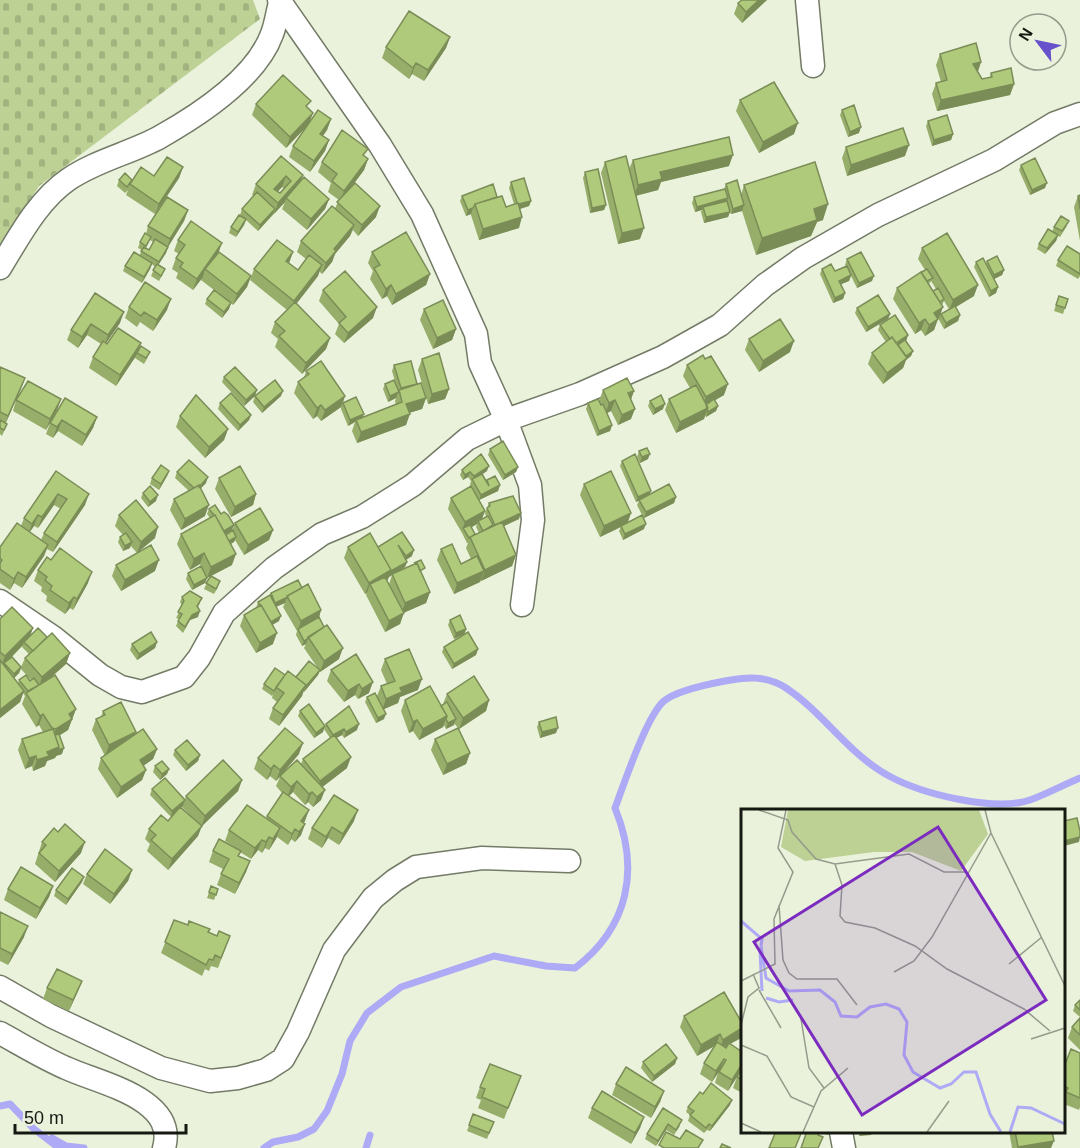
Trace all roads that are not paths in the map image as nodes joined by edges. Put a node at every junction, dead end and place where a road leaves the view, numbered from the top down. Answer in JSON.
{"nodes":[{"id":1,"x":807,"y":0,"type":"edge"},
{"id":2,"x":279,"y":1,"type":"edge"},
{"id":3,"x":813,"y":66,"type":"dead end"},
{"id":4,"x":1080,"y":114,"type":"edge"},
{"id":5,"x":0,"y":268,"type":"edge"},
{"id":6,"x":506,"y":420,"type":"junction"},
{"id":7,"x":0,"y":601,"type":"edge"},
{"id":8,"x":522,"y":605,"type":"dead end"},
{"id":9,"x":569,"y":861,"type":"dead end"},
{"id":10,"x":0,"y":987,"type":"edge"},
{"id":11,"x":0,"y":1033,"type":"edge"},
{"id":12,"x":841,"y":1133,"type":"edge"},
{"id":13,"x":164,"y":1148,"type":"edge"},
{"id":14,"x":844,"y":1148,"type":"edge"}],
"edges":[{"from":1,"to":3,"type":"street"},
{"from":2,"to":5,"type":"street"},
{"from":2,"to":6,"type":"street"},
{"from":4,"to":6,"type":"street"},
{"from":6,"to":7,"type":"street"},
{"from":6,"to":8,"type":"street"},
{"from":9,"to":10,"type":"street"},
{"from":11,"to":13,"type":"street"},
{"from":12,"to":14,"type":"street"}]}
